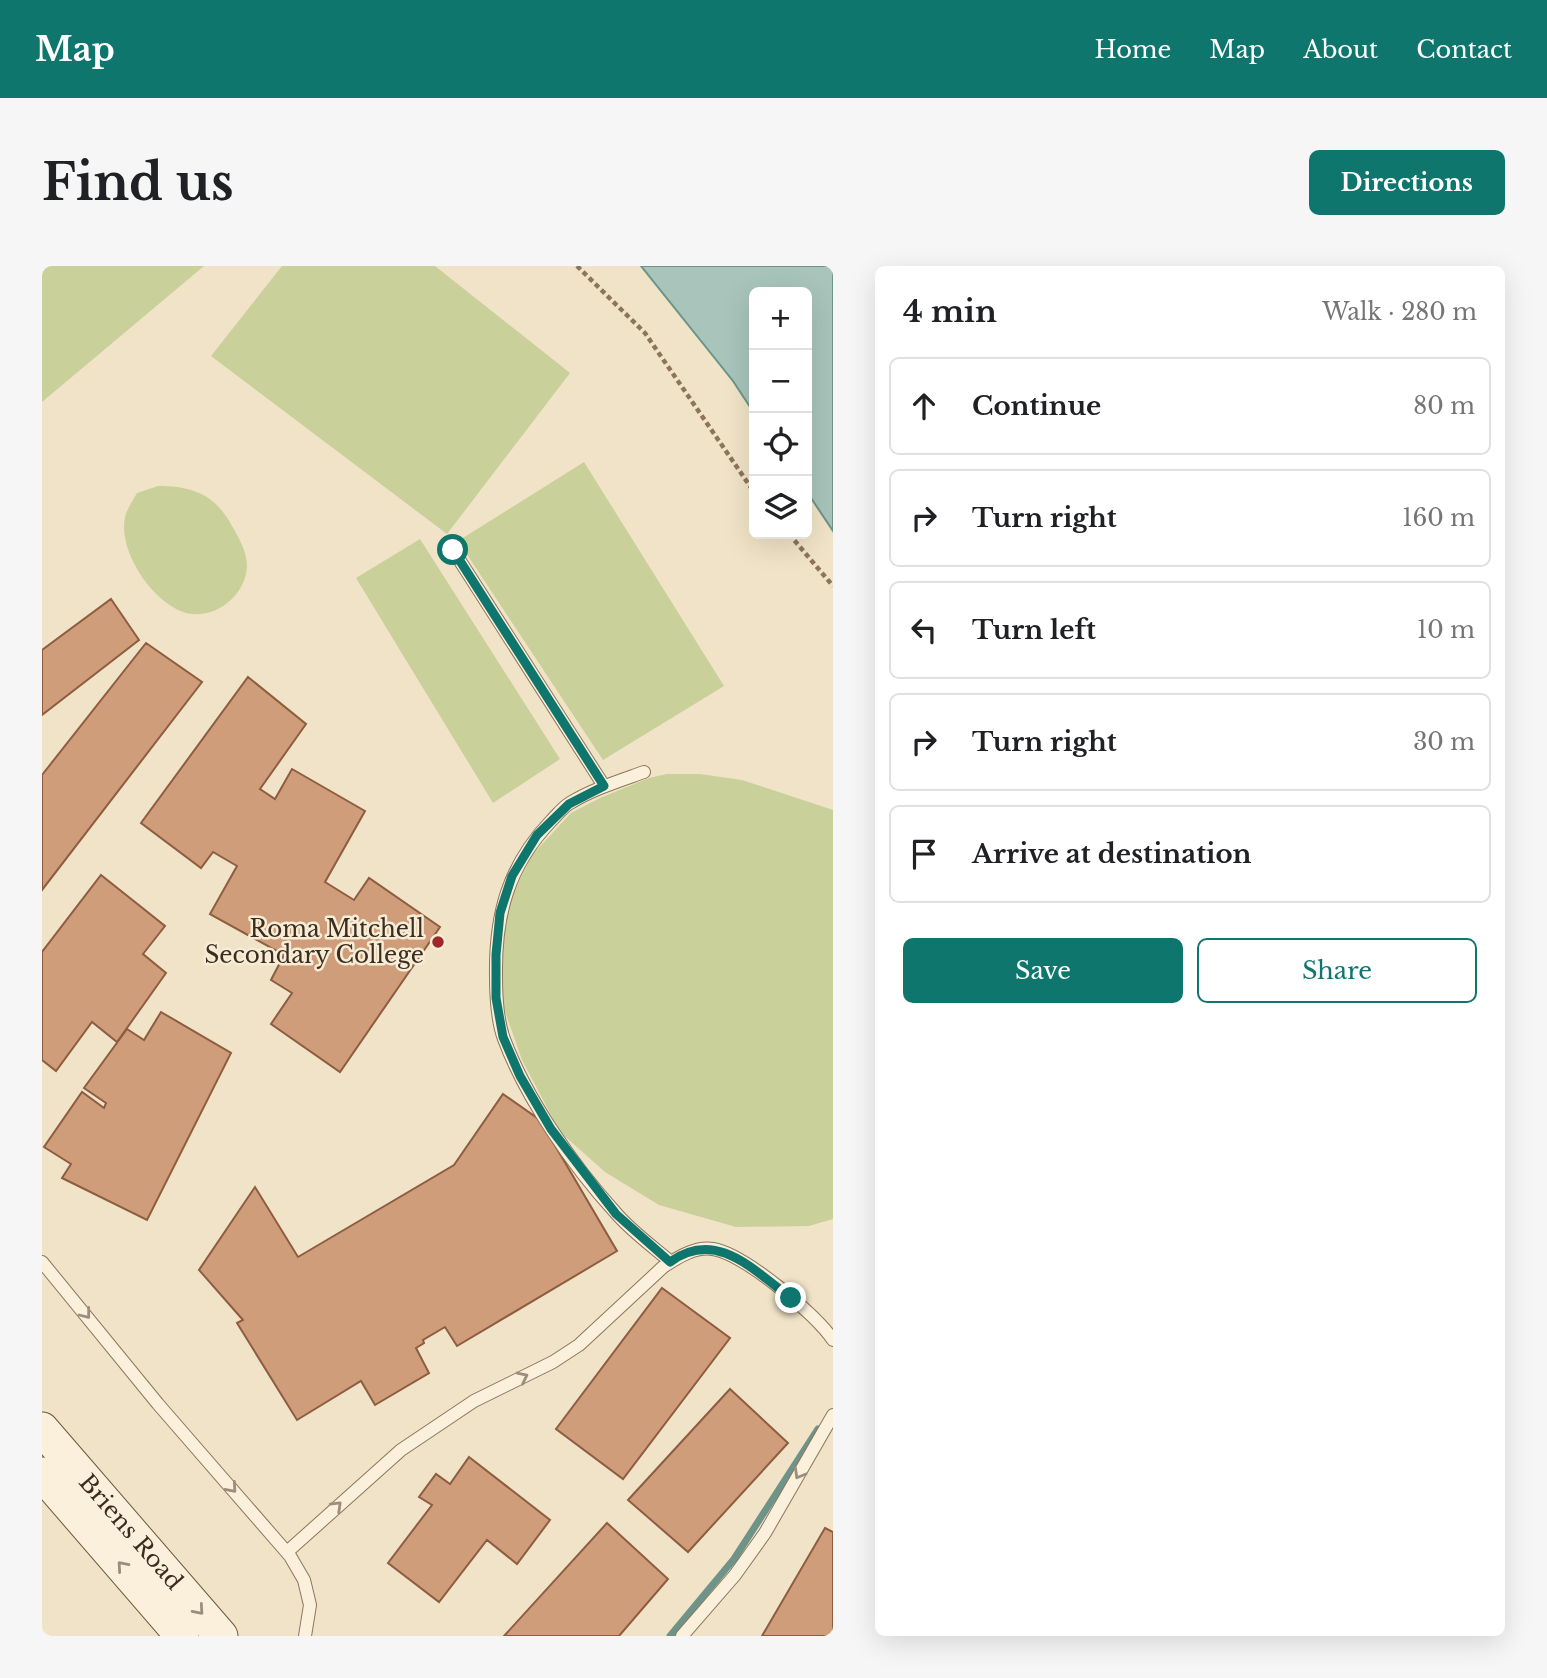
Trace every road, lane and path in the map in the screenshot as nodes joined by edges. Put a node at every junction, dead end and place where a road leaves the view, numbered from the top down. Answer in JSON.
{"nodes":[{"id":1,"x":577,"y":266,"type":"edge"},
{"id":2,"x":749,"y":485,"type":"edge"},
{"id":3,"x":793,"y":539,"type":"edge"},
{"id":4,"x":453,"y":550,"type":"dead end"},
{"id":5,"x":833,"y":586,"type":"edge"},
{"id":6,"x":644,"y":772,"type":"dead end"},
{"id":7,"x":604,"y":786,"type":"junction"},
{"id":8,"x":42,"y":1262,"type":"edge"},
{"id":9,"x":670,"y":1262,"type":"junction"},
{"id":10,"x":833,"y":1340,"type":"edge"},
{"id":11,"x":833,"y":1415,"type":"edge"},
{"id":12,"x":42,"y":1429,"type":"edge"},
{"id":13,"x":42,"y":1474,"type":"edge"},
{"id":14,"x":286,"y":1552,"type":"junction"},
{"id":15,"x":304,"y":1634,"type":"edge"},
{"id":16,"x":182,"y":1636,"type":"edge"},
{"id":17,"x":221,"y":1636,"type":"edge"},
{"id":18,"x":682,"y":1636,"type":"edge"}],
"edges":[{"from":1,"to":2,"type":"path"},
{"from":3,"to":5,"type":"path"},
{"from":4,"to":7,"type":"lane"},
{"from":6,"to":7,"type":"lane"},
{"from":7,"to":9,"type":"lane"},
{"from":8,"to":14,"type":"lane","one_way":true},
{"from":9,"to":10,"type":"lane"},
{"from":14,"to":9,"type":"lane","one_way":true},
{"from":11,"to":18,"type":"lane","one_way":true},
{"from":12,"to":17,"type":"main road","name":"Briens Road","one_way":true},
{"from":16,"to":13,"type":"main road","name":"Briens Road","one_way":true},
{"from":14,"to":15,"type":"lane"}]}
